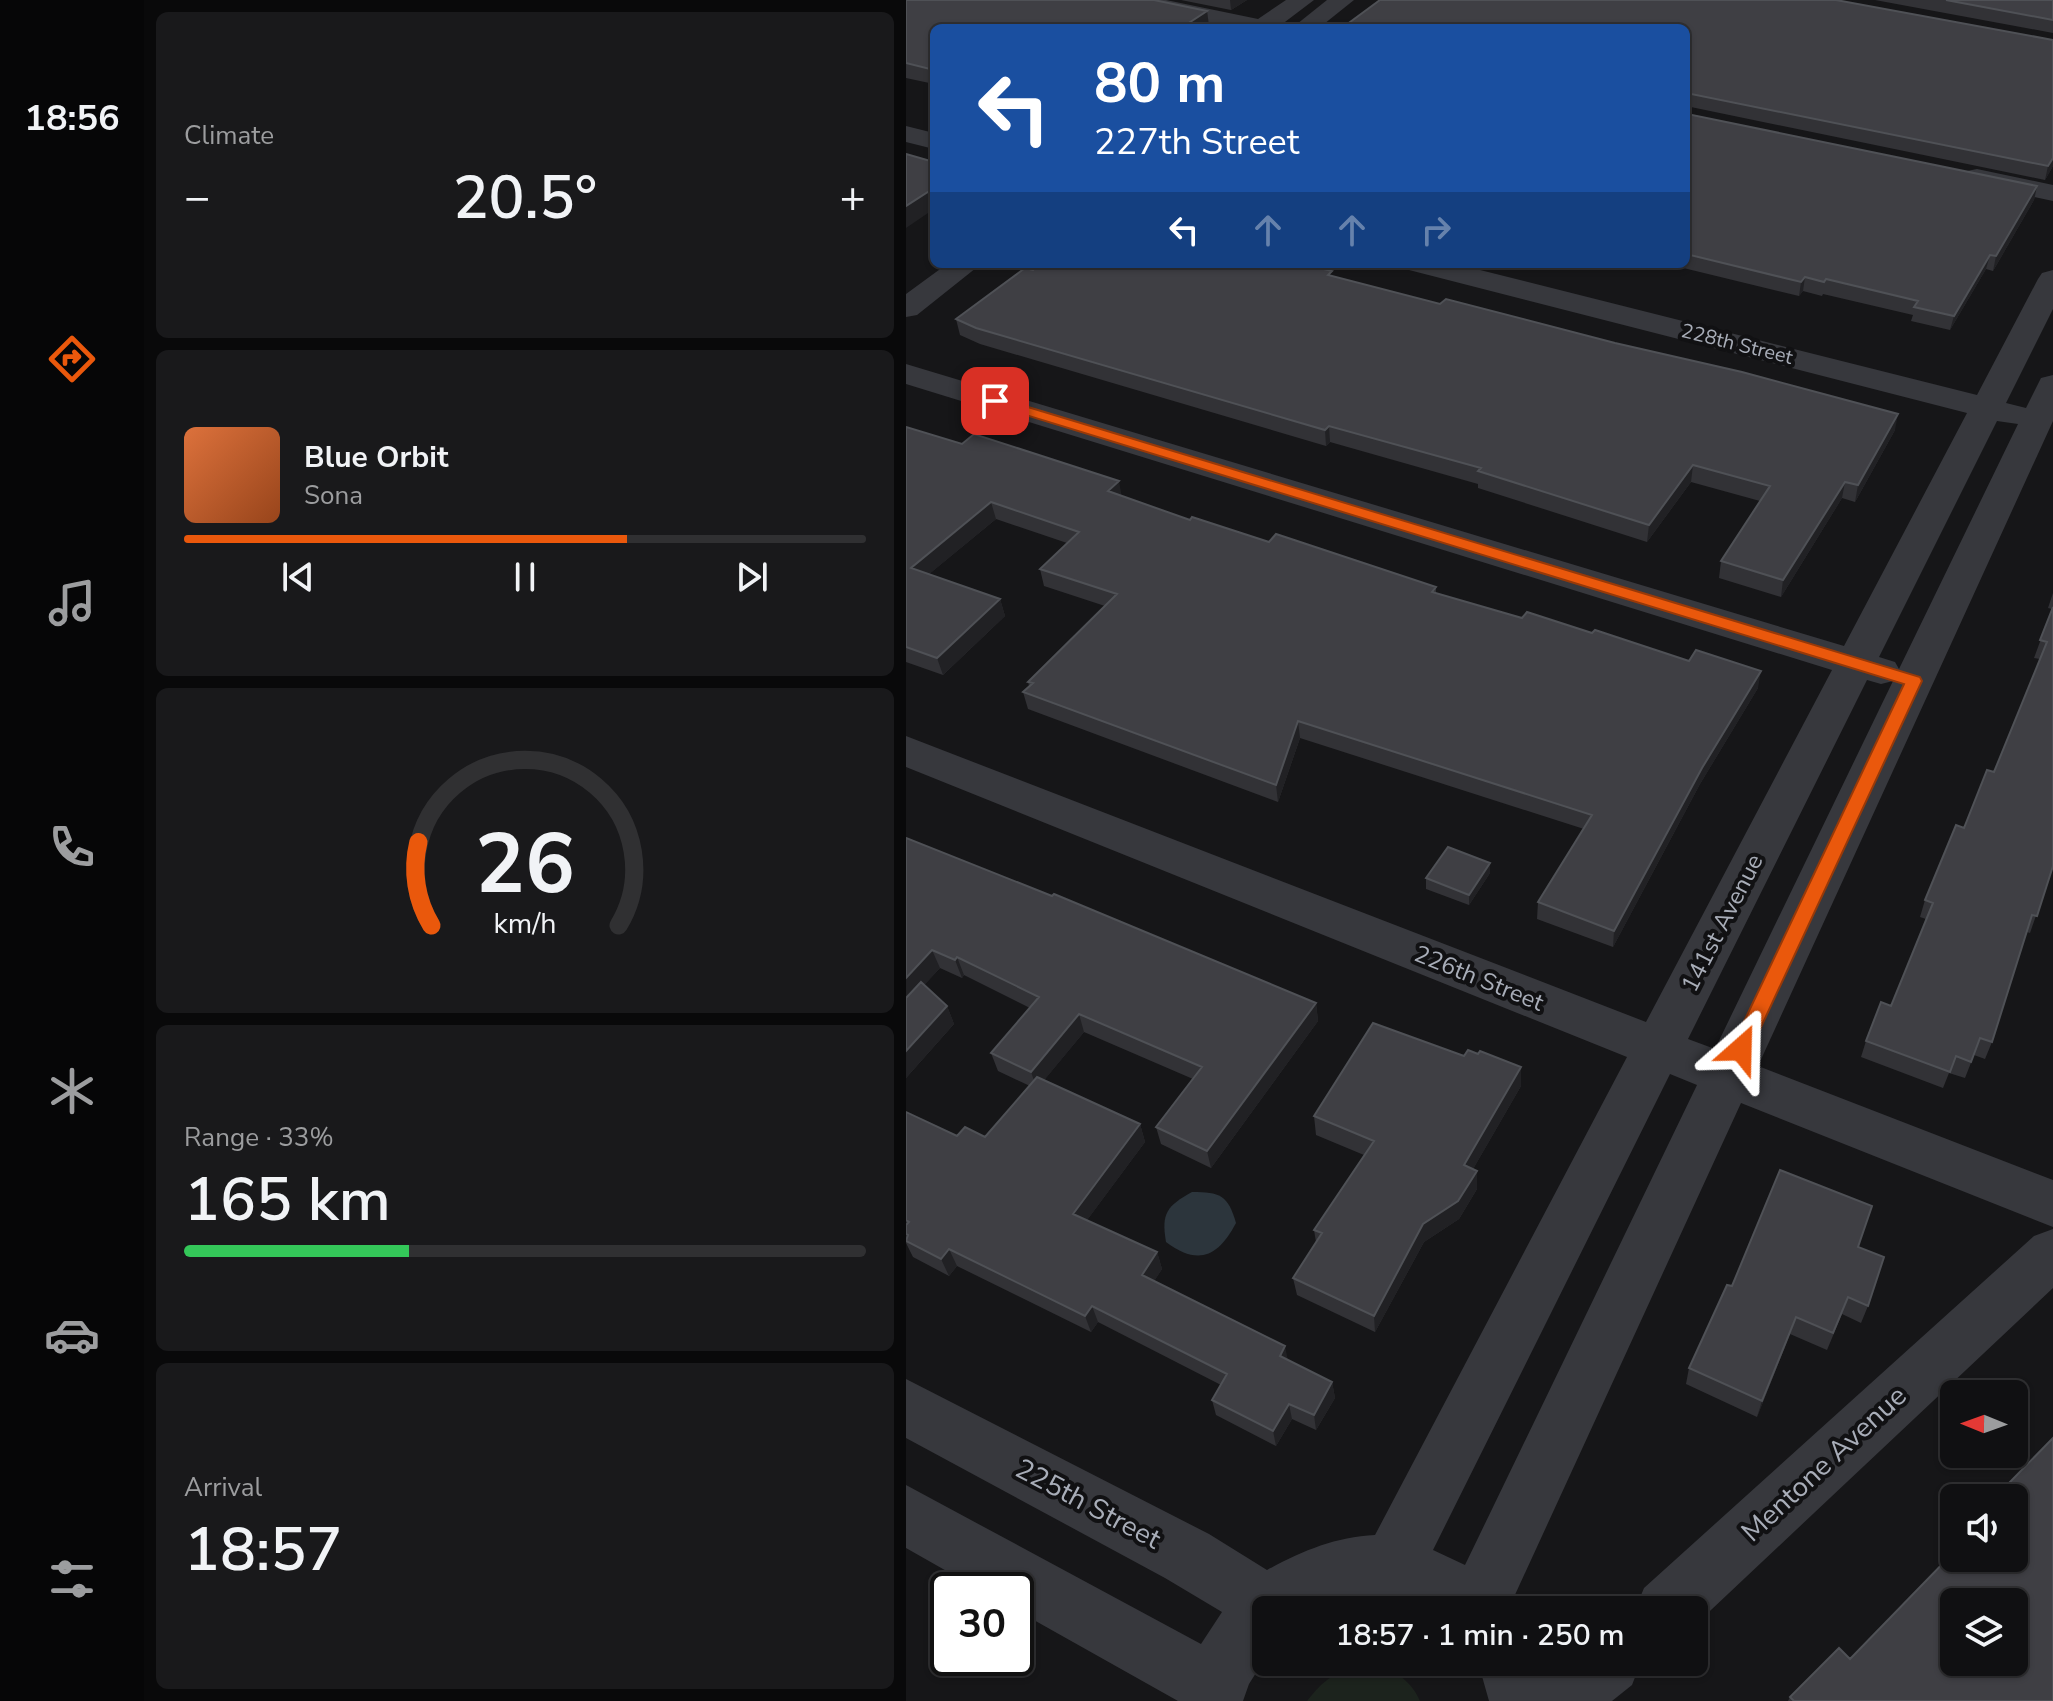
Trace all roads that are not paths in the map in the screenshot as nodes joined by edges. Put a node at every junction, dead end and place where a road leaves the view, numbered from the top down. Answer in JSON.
{"nodes":[{"id":1,"x":1132,"y":0,"type":"edge"},
{"id":2,"x":1302,"y":0,"type":"edge"},
{"id":3,"x":1342,"y":0,"type":"edge"},
{"id":4,"x":1244,"y":24,"type":"edge"},
{"id":5,"x":1269,"y":24,"type":"edge"},
{"id":6,"x":1309,"y":24,"type":"edge"},
{"id":7,"x":906,"y":113,"type":"edge"},
{"id":8,"x":930,"y":119,"type":"edge"},
{"id":9,"x":906,"y":134,"type":"edge"},
{"id":10,"x":930,"y":140,"type":"edge"},
{"id":11,"x":1946,"y":171,"type":"edge"},
{"id":12,"x":2053,"y":193,"type":"edge"},
{"id":13,"x":930,"y":259,"type":"edge"},
{"id":14,"x":961,"y":268,"type":"edge"},
{"id":15,"x":1438,"y":268,"type":"edge"},
{"id":16,"x":1534,"y":268,"type":"edge"},
{"id":17,"x":906,"y":275,"type":"edge"},
{"id":18,"x":2053,"y":279,"type":"edge"},
{"id":19,"x":906,"y":308,"type":"edge"},
{"id":20,"x":906,"y":374,"type":"edge"},
{"id":21,"x":1994,"y":395,"type":"junction"},
{"id":22,"x":2049,"y":405,"type":"edge"},
{"id":23,"x":1855,"y":664,"type":"junction"},
{"id":24,"x":1914,"y":681,"type":"junction"},
{"id":25,"x":906,"y":751,"type":"edge"},
{"id":26,"x":1658,"y":1049,"type":"junction"},
{"id":27,"x":1728,"y":1077,"type":"junction"},
{"id":28,"x":2053,"y":1204,"type":"edge"},
{"id":29,"x":2053,"y":1253,"type":"edge"},
{"id":30,"x":906,"y":1407,"type":"edge"},
{"id":31,"x":906,"y":1515,"type":"edge"},
{"id":32,"x":1391,"y":1568,"type":"junction"},
{"id":33,"x":1253,"y":1596,"type":"edge"},
{"id":34,"x":1282,"y":1596,"type":"edge"},
{"id":35,"x":1458,"y":1596,"type":"edge"},
{"id":36,"x":1483,"y":1596,"type":"edge"},
{"id":37,"x":1681,"y":1596,"type":"edge"},
{"id":38,"x":1252,"y":1623,"type":"edge"},
{"id":39,"x":1514,"y":1676,"type":"edge"},
{"id":40,"x":1592,"y":1676,"type":"edge"},
{"id":41,"x":1212,"y":1693,"type":"edge"},
{"id":42,"x":1521,"y":1701,"type":"edge"},
{"id":43,"x":1562,"y":1701,"type":"edge"}],
"edges":[{"from":1,"to":4,"type":"street"},
{"from":2,"to":5,"type":"street"},
{"from":3,"to":6,"type":"street"},
{"from":7,"to":8,"type":"street"},
{"from":9,"to":10,"type":"street"},
{"from":11,"to":12,"type":"street"},
{"from":13,"to":17,"type":"street"},
{"from":14,"to":19,"type":"street"},
{"from":15,"to":21,"type":"street","name":"228th Street"},
{"from":16,"to":21,"type":"street","name":"228th Street"},
{"from":18,"to":21,"type":"street","name":"141st Avenue"},
{"from":20,"to":23,"type":"street"},
{"from":21,"to":22,"type":"street","name":"228th Street"},
{"from":21,"to":23,"type":"street","name":"141st Avenue"},
{"from":22,"to":24,"type":"street"},
{"from":23,"to":24,"type":"street"},
{"from":23,"to":26,"type":"street","name":"141st Avenue"},
{"from":24,"to":27,"type":"street"},
{"from":25,"to":26,"type":"street","name":"226th Street"},
{"from":26,"to":27,"type":"street","name":"226th Street"},
{"from":26,"to":32,"type":"street","name":"141st Avenue"},
{"from":27,"to":28,"type":"street","name":"226th Street"},
{"from":27,"to":36,"type":"street"},
{"from":29,"to":37,"type":"street","name":"Mentone Avenue"},
{"from":30,"to":33,"type":"street","name":"225th Street"},
{"from":31,"to":41,"type":"street"},
{"from":32,"to":34,"type":"street"},
{"from":32,"to":35,"type":"street"},
{"from":38,"to":41,"type":"street"},
{"from":39,"to":42,"type":"street"},
{"from":40,"to":43,"type":"street"}]}
